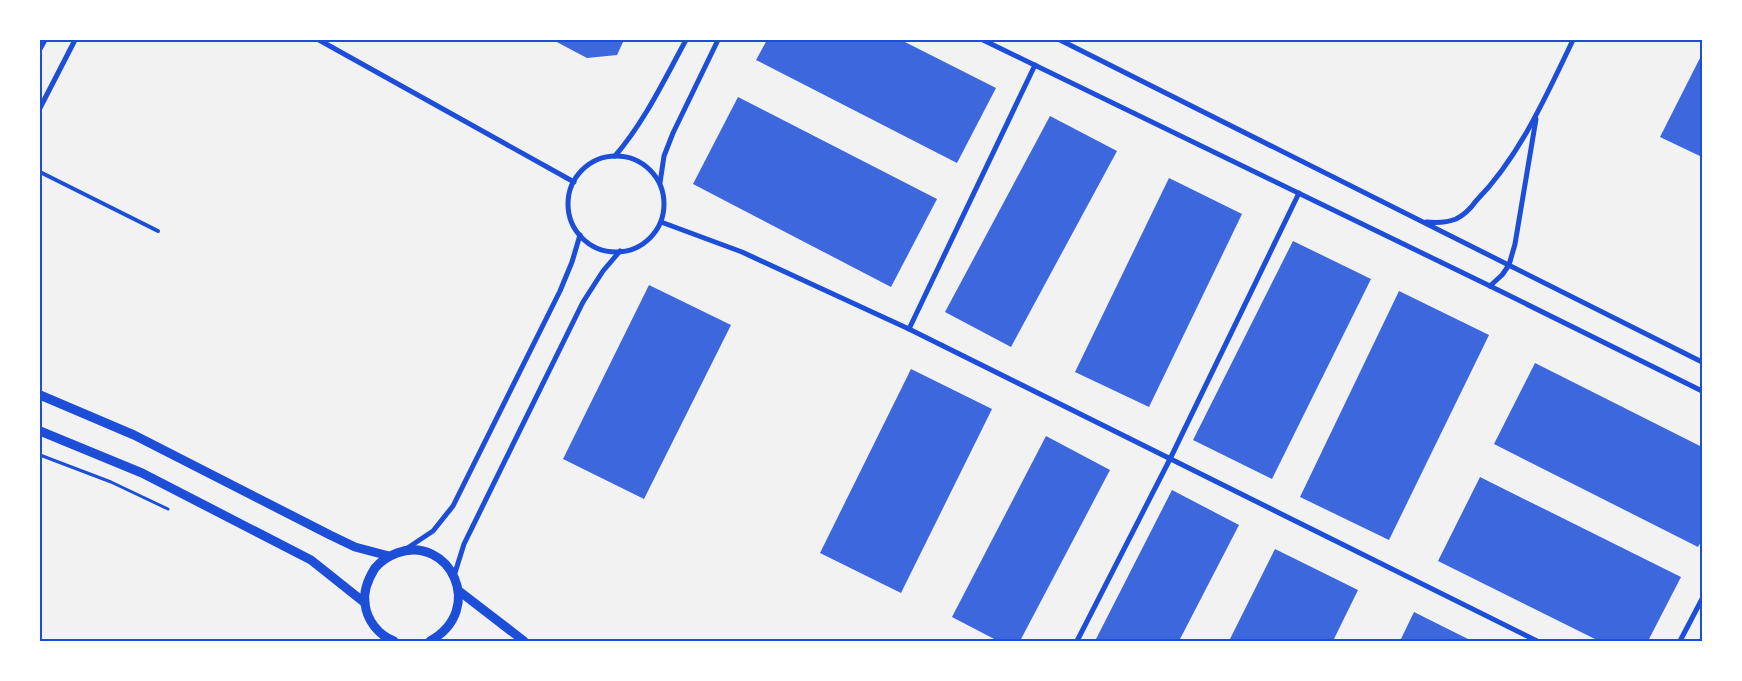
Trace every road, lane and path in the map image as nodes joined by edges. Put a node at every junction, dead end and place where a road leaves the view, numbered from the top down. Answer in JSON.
{"nodes":[{"id":1,"x":45,"y":40,"type":"edge"},
{"id":2,"x":75,"y":40,"type":"edge"},
{"id":3,"x":319,"y":40,"type":"edge"},
{"id":4,"x":686,"y":40,"type":"edge"},
{"id":5,"x":718,"y":40,"type":"edge"},
{"id":6,"x":983,"y":40,"type":"edge"},
{"id":7,"x":1060,"y":40,"type":"edge"},
{"id":8,"x":1573,"y":40,"type":"edge"},
{"id":9,"x":40,"y":49,"type":"edge"},
{"id":10,"x":1036,"y":66,"type":"junction"},
{"id":11,"x":40,"y":108,"type":"edge"},
{"id":12,"x":1537,"y":113,"type":"junction"},
{"id":13,"x":615,"y":156,"type":"junction"},
{"id":14,"x":40,"y":172,"type":"edge"},
{"id":15,"x":574,"y":182,"type":"junction"},
{"id":16,"x":660,"y":184,"type":"junction"},
{"id":17,"x":1299,"y":193,"type":"junction"},
{"id":18,"x":1421,"y":221,"type":"junction"},
{"id":19,"x":660,"y":222,"type":"junction"},
{"id":20,"x":158,"y":230,"type":"dead end"},
{"id":21,"x":580,"y":235,"type":"junction"},
{"id":22,"x":620,"y":252,"type":"junction"},
{"id":23,"x":1508,"y":265,"type":"junction"},
{"id":24,"x":1490,"y":286,"type":"junction"},
{"id":25,"x":909,"y":329,"type":"junction"},
{"id":26,"x":1702,"y":362,"type":"edge"},
{"id":27,"x":1702,"y":391,"type":"edge"},
{"id":28,"x":40,"y":395,"type":"edge"},
{"id":29,"x":40,"y":431,"type":"edge"},
{"id":30,"x":1170,"y":459,"type":"junction"},
{"id":31,"x":403,"y":551,"type":"junction"},
{"id":32,"x":389,"y":556,"type":"junction"},
{"id":33,"x":454,"y":576,"type":"junction"},
{"id":34,"x":459,"y":591,"type":"junction"},
{"id":35,"x":1702,"y":599,"type":"edge"},
{"id":36,"x":365,"y":603,"type":"junction"},
{"id":37,"x":394,"y":641,"type":"edge"},
{"id":38,"x":430,"y":641,"type":"edge"},
{"id":39,"x":524,"y":641,"type":"edge"},
{"id":40,"x":1077,"y":641,"type":"edge"},
{"id":41,"x":1537,"y":641,"type":"edge"},
{"id":42,"x":1680,"y":641,"type":"edge"}],
"edges":[{"from":1,"to":9,"type":"street"},
{"from":2,"to":11,"type":"street"},
{"from":3,"to":15,"type":"street"},
{"from":4,"to":13,"type":"street"},
{"from":5,"to":16,"type":"street"},
{"from":6,"to":10,"type":"street"},
{"from":7,"to":18,"type":"street"},
{"from":8,"to":12,"type":"street"},
{"from":10,"to":17,"type":"street"},
{"from":10,"to":25,"type":"street"},
{"from":12,"to":18,"type":"street"},
{"from":12,"to":23,"type":"street"},
{"from":13,"to":15,"type":"street"},
{"from":13,"to":16,"type":"street"},
{"from":14,"to":20,"type":"lane"},
{"from":15,"to":21,"type":"street"},
{"from":16,"to":19,"type":"street"},
{"from":17,"to":24,"type":"street"},
{"from":17,"to":30,"type":"street"},
{"from":18,"to":23,"type":"street"},
{"from":19,"to":22,"type":"street"},
{"from":19,"to":25,"type":"street"},
{"from":21,"to":22,"type":"street"},
{"from":21,"to":31,"type":"street"},
{"from":22,"to":33,"type":"street"},
{"from":23,"to":24,"type":"street"},
{"from":23,"to":26,"type":"street"},
{"from":24,"to":27,"type":"street"},
{"from":25,"to":30,"type":"street"},
{"from":28,"to":32,"type":"street"},
{"from":29,"to":36,"type":"street"},
{"from":30,"to":40,"type":"street"},
{"from":30,"to":41,"type":"street"},
{"from":31,"to":32,"type":"street"},
{"from":31,"to":33,"type":"street"},
{"from":32,"to":36,"type":"street"},
{"from":33,"to":34,"type":"street"},
{"from":34,"to":38,"type":"street"},
{"from":34,"to":39,"type":"street"},
{"from":35,"to":42,"type":"street"},
{"from":36,"to":37,"type":"street"}]}
